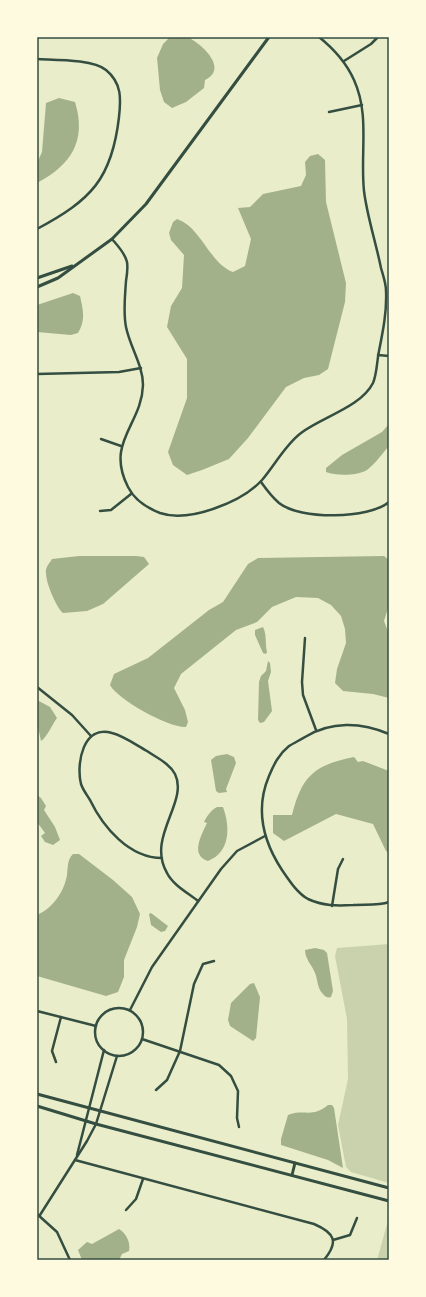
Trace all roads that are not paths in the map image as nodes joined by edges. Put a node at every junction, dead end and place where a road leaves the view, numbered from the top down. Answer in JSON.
{"nodes":[{"id":1,"x":269,"y":37,"type":"edge"},
{"id":2,"x":319,"y":37,"type":"edge"},
{"id":3,"x":378,"y":37,"type":"edge"},
{"id":4,"x":37,"y":59,"type":"edge"},
{"id":5,"x":344,"y":62,"type":"junction"},
{"id":6,"x":362,"y":105,"type":"junction"},
{"id":7,"x":329,"y":112,"type":"dead end"},
{"id":8,"x":37,"y":229,"type":"edge"},
{"id":9,"x":112,"y":239,"type":"junction"},
{"id":10,"x":76,"y":264,"type":"junction"},
{"id":11,"x":37,"y":278,"type":"edge"},
{"id":12,"x":37,"y":287,"type":"edge"},
{"id":13,"x":388,"y":290,"type":"edge"},
{"id":14,"x":378,"y":355,"type":"junction"},
{"id":15,"x":389,"y":356,"type":"edge"},
{"id":16,"x":141,"y":368,"type":"junction"},
{"id":17,"x":37,"y":374,"type":"edge"},
{"id":18,"x":101,"y":439,"type":"dead end"},
{"id":19,"x":121,"y":446,"type":"junction"},
{"id":20,"x":260,"y":482,"type":"junction"},
{"id":21,"x":131,"y":494,"type":"junction"},
{"id":22,"x":389,"y":502,"type":"edge"},
{"id":23,"x":100,"y":511,"type":"dead end"},
{"id":24,"x":305,"y":638,"type":"dead end"},
{"id":25,"x":37,"y":687,"type":"edge"},
{"id":26,"x":316,"y":730,"type":"junction"},
{"id":27,"x":389,"y":734,"type":"edge"},
{"id":28,"x":91,"y":736,"type":"junction"},
{"id":29,"x":265,"y":836,"type":"junction"},
{"id":30,"x":162,"y":858,"type":"junction"},
{"id":31,"x":343,"y":859,"type":"dead end"},
{"id":32,"x":198,"y":901,"type":"junction"},
{"id":33,"x":389,"y":902,"type":"edge"},
{"id":34,"x":332,"y":906,"type":"junction"},
{"id":35,"x":214,"y":961,"type":"dead end"},
{"id":36,"x":130,"y":1010,"type":"junction"},
{"id":37,"x":37,"y":1011,"type":"edge"},
{"id":38,"x":61,"y":1017,"type":"junction"},
{"id":39,"x":96,"y":1026,"type":"junction"},
{"id":40,"x":142,"y":1039,"type":"junction"},
{"id":41,"x":104,"y":1050,"type":"junction"},
{"id":42,"x":180,"y":1051,"type":"junction"},
{"id":43,"x":117,"y":1056,"type":"junction"},
{"id":44,"x":56,"y":1062,"type":"dead end"},
{"id":45,"x":156,"y":1090,"type":"dead end"},
{"id":46,"x":37,"y":1094,"type":"edge"},
{"id":47,"x":37,"y":1106,"type":"edge"},
{"id":48,"x":88,"y":1109,"type":"junction"},
{"id":49,"x":100,"y":1112,"type":"junction"},
{"id":50,"x":85,"y":1121,"type":"junction"},
{"id":51,"x":96,"y":1124,"type":"junction"},
{"id":52,"x":240,"y":1127,"type":"dead end"},
{"id":53,"x":75,"y":1160,"type":"junction"},
{"id":54,"x":295,"y":1163,"type":"junction"},
{"id":55,"x":292,"y":1175,"type":"junction"},
{"id":56,"x":143,"y":1179,"type":"junction"},
{"id":57,"x":389,"y":1188,"type":"edge"},
{"id":58,"x":389,"y":1201,"type":"edge"},
{"id":59,"x":126,"y":1210,"type":"dead end"},
{"id":60,"x":38,"y":1215,"type":"edge"},
{"id":61,"x":357,"y":1218,"type":"dead end"},
{"id":62,"x":333,"y":1240,"type":"junction"},
{"id":63,"x":70,"y":1260,"type":"edge"},
{"id":64,"x":324,"y":1260,"type":"edge"}],
"edges":[{"from":1,"to":9,"type":"street"},
{"from":2,"to":5,"type":"street"},
{"from":3,"to":5,"type":"street"},
{"from":4,"to":8,"type":"street"},
{"from":5,"to":6,"type":"street"},
{"from":6,"to":7,"type":"street"},
{"from":6,"to":13,"type":"street"},
{"from":9,"to":10,"type":"street"},
{"from":9,"to":16,"type":"street"},
{"from":10,"to":11,"type":"street"},
{"from":10,"to":12,"type":"street"},
{"from":13,"to":14,"type":"street"},
{"from":14,"to":15,"type":"street"},
{"from":14,"to":20,"type":"street"},
{"from":16,"to":17,"type":"street"},
{"from":16,"to":19,"type":"street"},
{"from":18,"to":19,"type":"street"},
{"from":19,"to":21,"type":"street"},
{"from":20,"to":21,"type":"street"},
{"from":20,"to":22,"type":"street"},
{"from":21,"to":23,"type":"street"},
{"from":24,"to":26,"type":"street"},
{"from":25,"to":28,"type":"street"},
{"from":26,"to":27,"type":"street"},
{"from":26,"to":29,"type":"street"},
{"from":28,"to":30,"type":"street"},
{"from":28,"to":30,"type":"street"},
{"from":29,"to":32,"type":"street"},
{"from":29,"to":34,"type":"street"},
{"from":30,"to":32,"type":"street"},
{"from":31,"to":34,"type":"street"},
{"from":32,"to":36,"type":"street"},
{"from":33,"to":34,"type":"street"},
{"from":35,"to":42,"type":"street"},
{"from":36,"to":39,"type":"street"},
{"from":36,"to":40,"type":"street"},
{"from":37,"to":38,"type":"street"},
{"from":38,"to":39,"type":"street"},
{"from":38,"to":44,"type":"street"},
{"from":39,"to":41,"type":"street"},
{"from":40,"to":42,"type":"street"},
{"from":40,"to":43,"type":"street"},
{"from":41,"to":43,"type":"street"},
{"from":41,"to":48,"type":"street"},
{"from":42,"to":45,"type":"street"},
{"from":42,"to":52,"type":"street"},
{"from":43,"to":49,"type":"street"},
{"from":46,"to":48,"type":"street"},
{"from":47,"to":50,"type":"street"},
{"from":48,"to":49,"type":"street"},
{"from":48,"to":50,"type":"street"},
{"from":49,"to":51,"type":"street"},
{"from":49,"to":54,"type":"street"},
{"from":50,"to":51,"type":"street"},
{"from":50,"to":53,"type":"street"},
{"from":51,"to":53,"type":"street"},
{"from":51,"to":55,"type":"street"},
{"from":53,"to":56,"type":"street"},
{"from":53,"to":60,"type":"street"},
{"from":54,"to":55,"type":"street"},
{"from":54,"to":57,"type":"street"},
{"from":55,"to":58,"type":"street"},
{"from":56,"to":59,"type":"street"},
{"from":56,"to":62,"type":"street"},
{"from":60,"to":63,"type":"street"},
{"from":61,"to":62,"type":"street"},
{"from":62,"to":64,"type":"street"}]}
